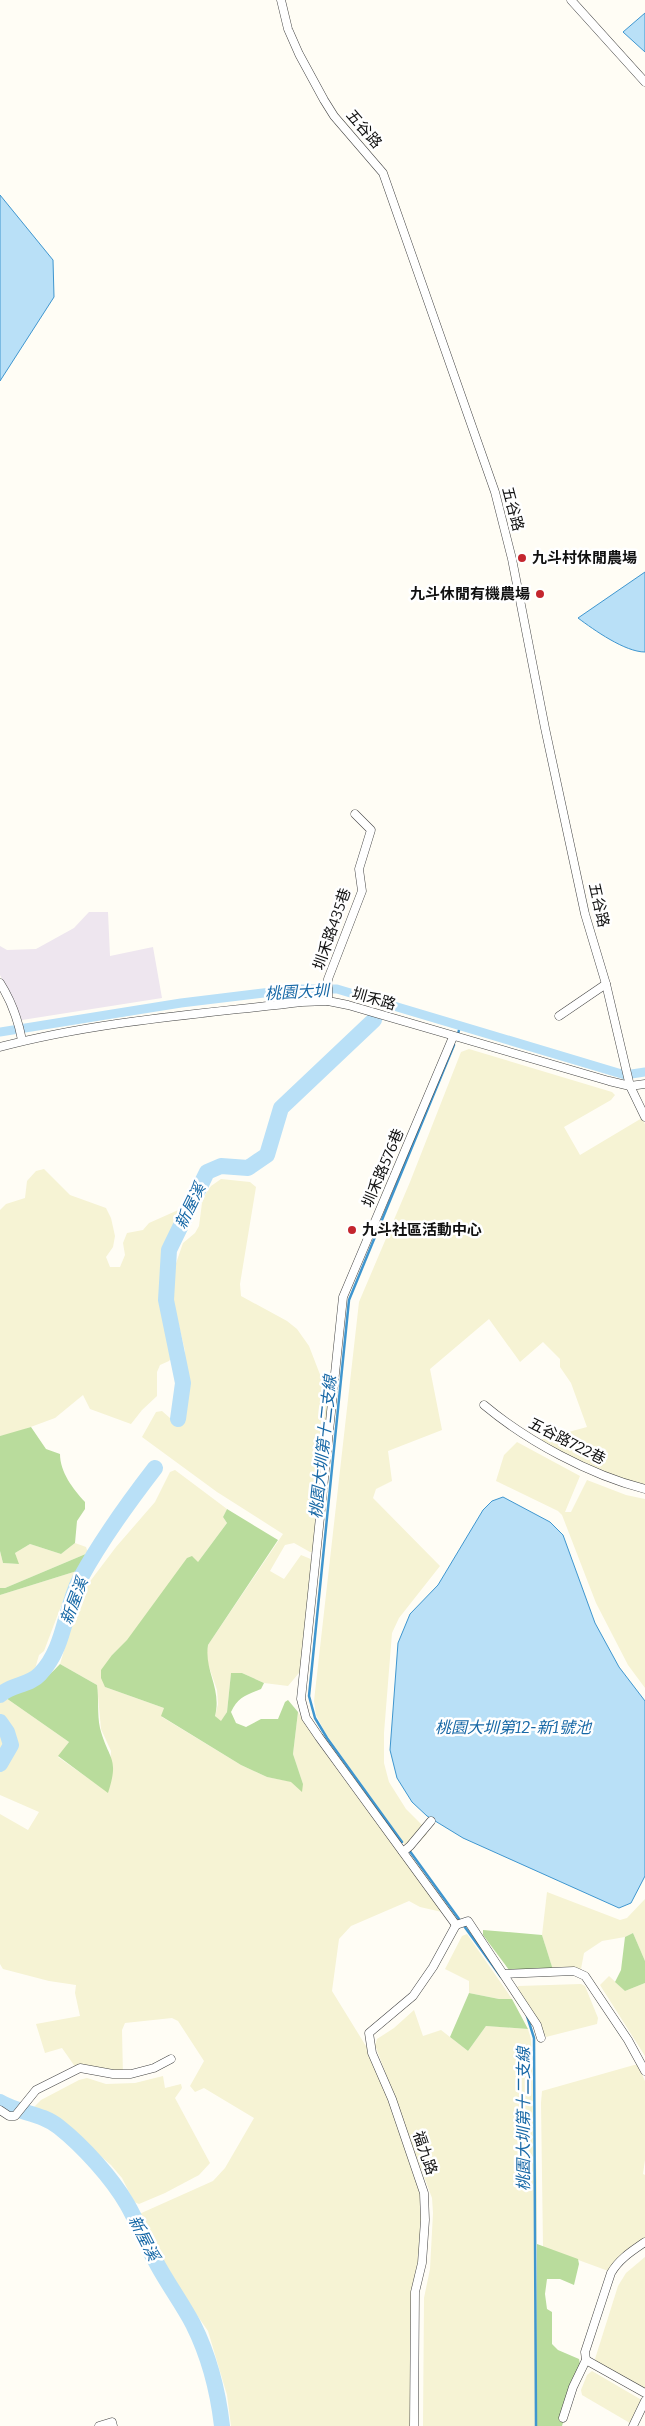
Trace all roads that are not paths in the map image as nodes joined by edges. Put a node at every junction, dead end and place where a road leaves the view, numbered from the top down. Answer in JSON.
{"nodes":[{"id":1,"x":281,"y":0,"type":"edge"},
{"id":2,"x":571,"y":0,"type":"edge"},
{"id":3,"x":645,"y":82,"type":"edge"},
{"id":4,"x":355,"y":814,"type":"dead end"},
{"id":5,"x":0,"y":983,"type":"edge"},
{"id":6,"x":606,"y":984,"type":"junction"},
{"id":7,"x":327,"y":999,"type":"junction"},
{"id":8,"x":559,"y":1016,"type":"dead end"},
{"id":9,"x":453,"y":1037,"type":"junction"},
{"id":10,"x":22,"y":1038,"type":"junction"},
{"id":11,"x":0,"y":1047,"type":"edge"},
{"id":12,"x":645,"y":1084,"type":"edge"},
{"id":13,"x":630,"y":1086,"type":"junction"},
{"id":14,"x":645,"y":1117,"type":"edge"},
{"id":15,"x":484,"y":1405,"type":"dead end"},
{"id":16,"x":645,"y":1489,"type":"edge"},
{"id":17,"x":431,"y":1820,"type":"dead end"},
{"id":18,"x":403,"y":1852,"type":"junction"},
{"id":19,"x":456,"y":1925,"type":"junction"},
{"id":20,"x":504,"y":1974,"type":"junction"},
{"id":21,"x":541,"y":2038,"type":"dead end"},
{"id":22,"x":171,"y":2059,"type":"dead end"},
{"id":23,"x":645,"y":2071,"type":"edge"},
{"id":24,"x":0,"y":2110,"type":"edge"},
{"id":25,"x":645,"y":2242,"type":"edge"},
{"id":26,"x":586,"y":2360,"type":"junction"},
{"id":27,"x":645,"y":2393,"type":"edge"},
{"id":28,"x":645,"y":2401,"type":"edge"},
{"id":29,"x":563,"y":2418,"type":"dead end"},
{"id":30,"x":99,"y":2426,"type":"edge"},
{"id":31,"x":113,"y":2426,"type":"edge"},
{"id":32,"x":414,"y":2426,"type":"edge"},
{"id":33,"x":633,"y":2426,"type":"edge"}],
"edges":[{"from":1,"to":6,"type":"street","name":"五谷路"},
{"from":2,"to":3,"type":"street"},
{"from":4,"to":7,"type":"street","name":"圳禾路435巷"},
{"from":5,"to":10,"type":"street"},
{"from":6,"to":8,"type":"street"},
{"from":6,"to":13,"type":"street","name":"五谷路"},
{"from":7,"to":9,"type":"street","name":"圳禾路"},
{"from":7,"to":10,"type":"street","name":"圳禾路"},
{"from":9,"to":13,"type":"street","name":"圳禾路"},
{"from":9,"to":18,"type":"street","name":"圳禾路576巷"},
{"from":10,"to":11,"type":"street","name":"圳禾路"},
{"from":12,"to":13,"type":"street","name":"圳禾路"},
{"from":13,"to":14,"type":"street","name":"五谷路"},
{"from":15,"to":16,"type":"street","name":"五谷路722巷"},
{"from":17,"to":18,"type":"street"},
{"from":18,"to":19,"type":"street","name":"圳禾路576巷"},
{"from":19,"to":20,"type":"street"},
{"from":19,"to":32,"type":"street","name":"福九路"},
{"from":20,"to":21,"type":"street"},
{"from":20,"to":23,"type":"street"},
{"from":22,"to":24,"type":"street"},
{"from":25,"to":26,"type":"street"},
{"from":26,"to":27,"type":"street"},
{"from":26,"to":29,"type":"street"},
{"from":28,"to":33,"type":"street"},
{"from":30,"to":31,"type":"street"}]}
